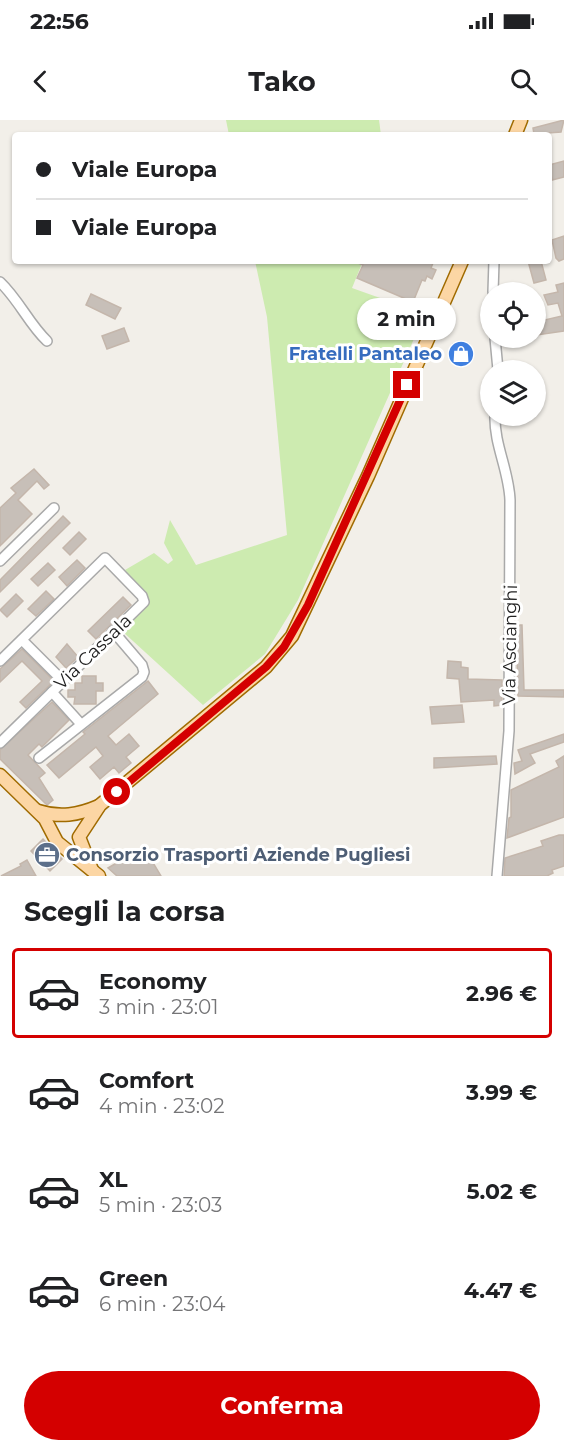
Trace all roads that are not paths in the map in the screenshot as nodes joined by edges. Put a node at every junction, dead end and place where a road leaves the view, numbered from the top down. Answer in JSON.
{"nodes":[{"id":1,"x":461,"y":264,"type":"edge"},
{"id":2,"x":494,"y":264,"type":"edge"},
{"id":3,"x":0,"y":282,"type":"edge"},
{"id":4,"x":493,"y":282,"type":"edge"},
{"id":5,"x":47,"y":341,"type":"dead end"},
{"id":6,"x":495,"y":426,"type":"edge"},
{"id":7,"x":54,"y":508,"type":"dead end"},
{"id":8,"x":0,"y":561,"type":"edge"},
{"id":9,"x":113,"y":632,"type":"junction"},
{"id":10,"x":22,"y":640,"type":"junction"},
{"id":11,"x":0,"y":661,"type":"edge"},
{"id":12,"x":63,"y":681,"type":"junction"},
{"id":13,"x":52,"y":692,"type":"junction"},
{"id":14,"x":80,"y":723,"type":"junction"},
{"id":15,"x":0,"y":743,"type":"edge"},
{"id":16,"x":39,"y":758,"type":"dead end"},
{"id":17,"x":0,"y":775,"type":"edge"},
{"id":18,"x":100,"y":806,"type":"junction"},
{"id":19,"x":34,"y":809,"type":"junction"},
{"id":20,"x":65,"y":816,"type":"junction"},
{"id":21,"x":52,"y":834,"type":"junction"},
{"id":22,"x":80,"y":835,"type":"junction"},
{"id":23,"x":62,"y":844,"type":"junction"},
{"id":24,"x":95,"y":873,"type":"edge"},
{"id":25,"x":497,"y":876,"type":"edge"}],
"edges":[{"from":1,"to":18,"type":"main road"},
{"from":2,"to":4,"type":"street"},
{"from":3,"to":5,"type":"street"},
{"from":6,"to":25,"type":"street","name":"Via Ascianghi"},
{"from":7,"to":8,"type":"street"},
{"from":9,"to":10,"type":"street","name":"Via Cassala"},
{"from":9,"to":12,"type":"street","name":"Via Cassala"},
{"from":9,"to":14,"type":"street"},
{"from":10,"to":11,"type":"street"},
{"from":10,"to":12,"type":"street"},
{"from":12,"to":13,"type":"street","name":"Via Cassala"},
{"from":13,"to":14,"type":"street"},
{"from":13,"to":15,"type":"street","name":"Via Cassala"},
{"from":14,"to":16,"type":"street"},
{"from":17,"to":19,"type":"main road"},
{"from":18,"to":20,"type":"main road"},
{"from":18,"to":22,"type":"main road"},
{"from":19,"to":20,"type":"main road"},
{"from":19,"to":21,"type":"main road"},
{"from":20,"to":21,"type":"main road"},
{"from":20,"to":22,"type":"main road"},
{"from":21,"to":23,"type":"main road"},
{"from":22,"to":23,"type":"main road"},
{"from":22,"to":24,"type":"main road"},
{"from":23,"to":24,"type":"main road"}]}
